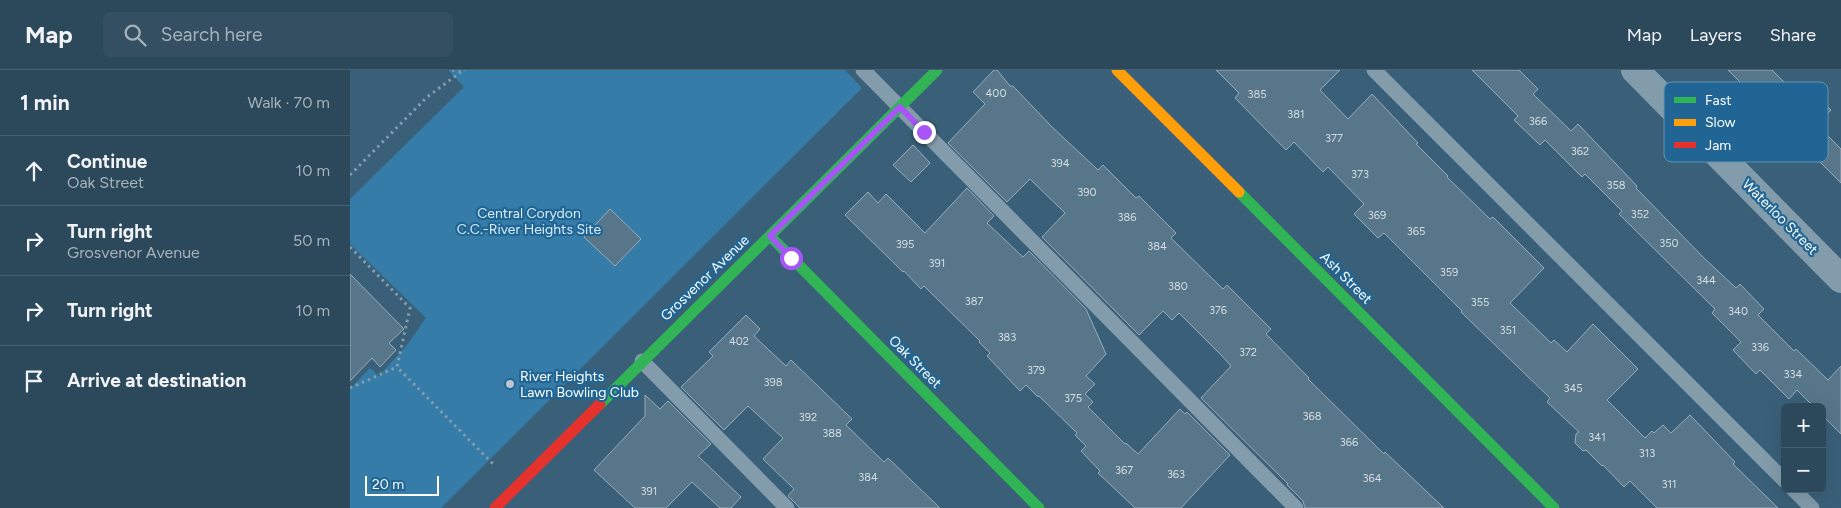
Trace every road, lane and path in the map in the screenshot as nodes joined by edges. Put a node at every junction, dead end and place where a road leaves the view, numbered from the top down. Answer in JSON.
{"nodes":[{"id":1,"x":452,"y":70,"type":"edge"},
{"id":2,"x":465,"y":70,"type":"edge"},
{"id":3,"x":863,"y":70,"type":"edge"},
{"id":4,"x":937,"y":70,"type":"edge"},
{"id":5,"x":1117,"y":70,"type":"edge"},
{"id":6,"x":1374,"y":70,"type":"edge"},
{"id":7,"x":1634,"y":70,"type":"edge"},
{"id":8,"x":461,"y":72,"type":"junction"},
{"id":9,"x":1664,"y":100,"type":"edge"},
{"id":10,"x":900,"y":107,"type":"junction"},
{"id":11,"x":1726,"y":162,"type":"edge"},
{"id":12,"x":350,"y":175,"type":"edge"},
{"id":13,"x":770,"y":236,"type":"junction"},
{"id":14,"x":350,"y":247,"type":"edge"},
{"id":15,"x":1841,"y":278,"type":"edge"},
{"id":16,"x":642,"y":361,"type":"junction"},
{"id":17,"x":397,"y":367,"type":"junction"},
{"id":18,"x":350,"y":388,"type":"edge"},
{"id":19,"x":493,"y":464,"type":"dead end"},
{"id":20,"x":1781,"y":477,"type":"edge"},
{"id":21,"x":1797,"y":493,"type":"edge"},
{"id":22,"x":507,"y":504,"type":"edge"},
{"id":23,"x":787,"y":508,"type":"edge"},
{"id":24,"x":1039,"y":508,"type":"edge"},
{"id":25,"x":1296,"y":508,"type":"edge"},
{"id":26,"x":1554,"y":508,"type":"edge"},
{"id":27,"x":1812,"y":508,"type":"edge"}],
"edges":[{"from":1,"to":8,"type":"path"},
{"from":2,"to":8,"type":"path"},
{"from":3,"to":10,"type":"lane"},
{"from":4,"to":10,"type":"street","name":"Grosvenor Avenue"},
{"from":5,"to":26,"type":"street","name":"Ash Street"},
{"from":6,"to":20,"type":"lane"},
{"from":7,"to":9,"type":"street","name":"Waterloo Street"},
{"from":8,"to":12,"type":"path"},
{"from":10,"to":13,"type":"street","name":"Grosvenor Avenue"},
{"from":10,"to":25,"type":"lane"},
{"from":11,"to":15,"type":"street","name":"Waterloo Street"},
{"from":13,"to":16,"type":"street","name":"Grosvenor Avenue"},
{"from":13,"to":24,"type":"street","name":"Oak Street"},
{"from":14,"to":17,"type":"path"},
{"from":16,"to":22,"type":"street","name":"Grosvenor Avenue"},
{"from":16,"to":23,"type":"lane"},
{"from":17,"to":18,"type":"path"},
{"from":17,"to":19,"type":"path"},
{"from":21,"to":27,"type":"lane"}]}
